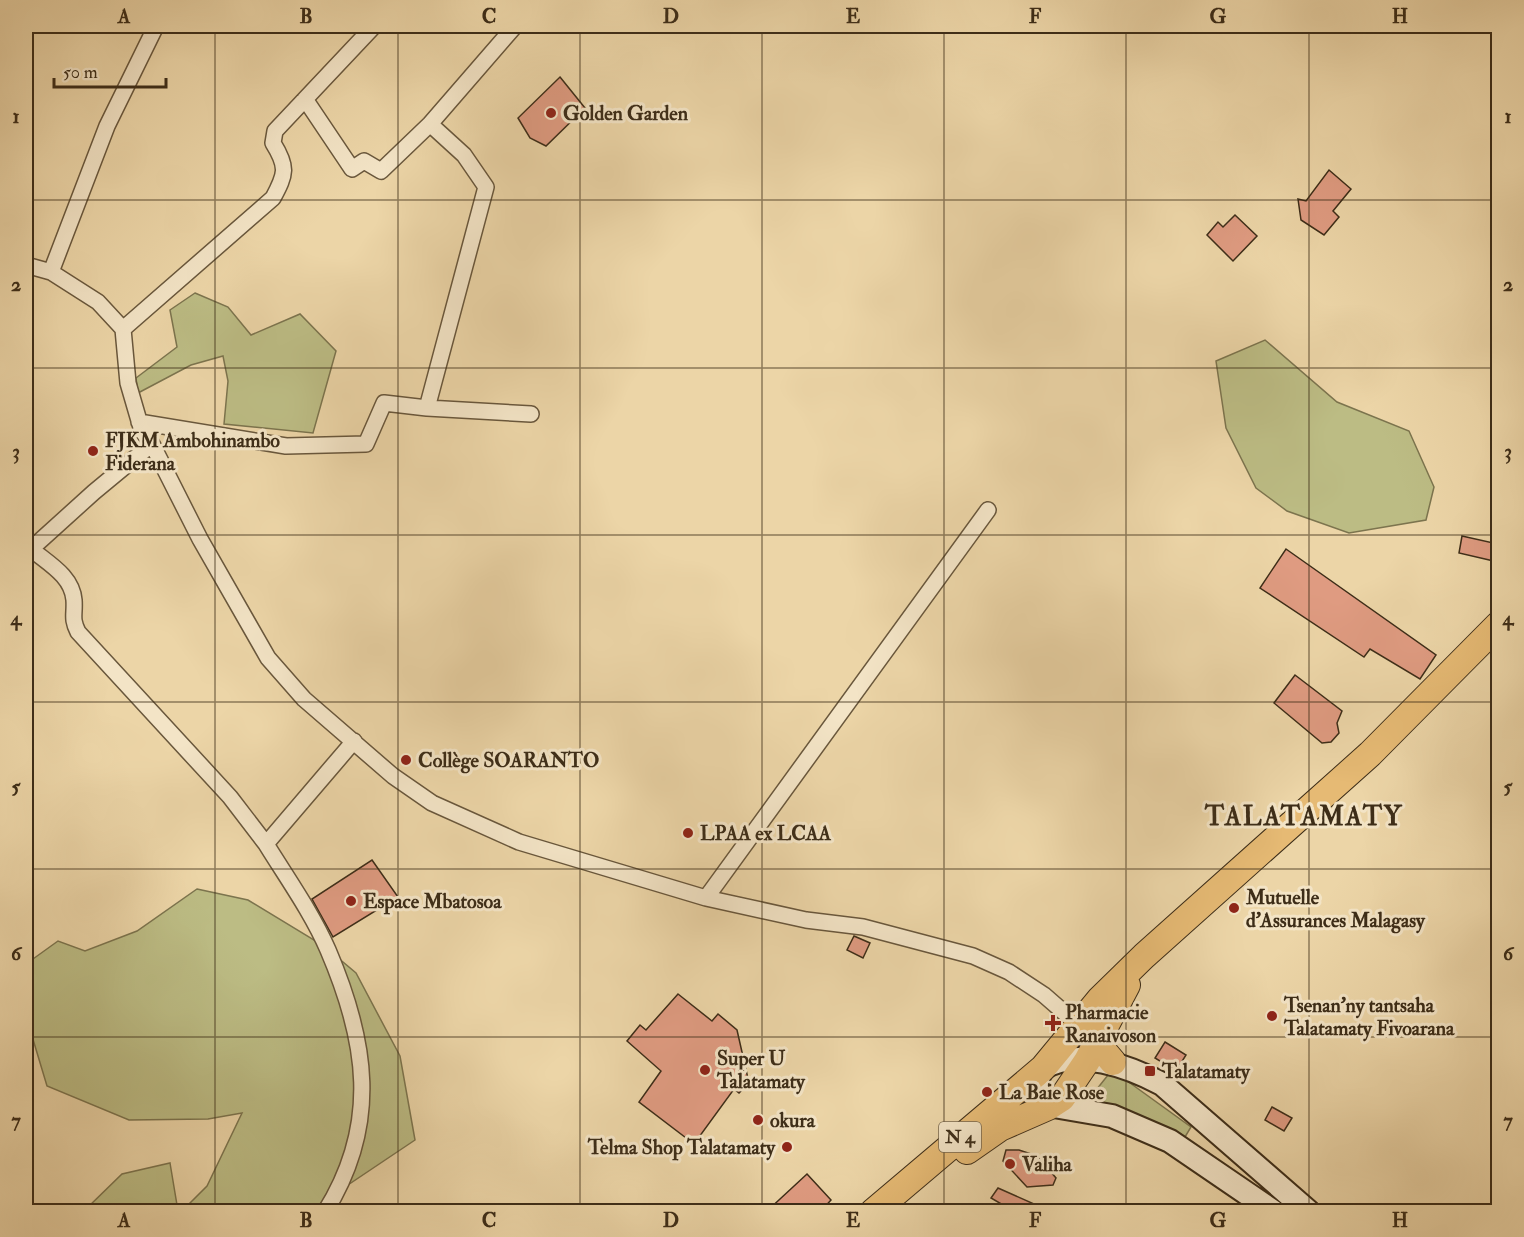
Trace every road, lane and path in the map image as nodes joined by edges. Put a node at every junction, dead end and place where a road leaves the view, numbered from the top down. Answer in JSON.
{"nodes":[{"id":1,"x":155,"y":26,"type":"edge"},
{"id":2,"x":374,"y":26,"type":"edge"},
{"id":3,"x":515,"y":26,"type":"edge"},
{"id":4,"x":305,"y":99,"type":"junction"},
{"id":5,"x":430,"y":124,"type":"junction"},
{"id":6,"x":27,"y":267,"type":"edge"},
{"id":7,"x":51,"y":272,"type":"junction"},
{"id":8,"x":123,"y":329,"type":"junction"},
{"id":9,"x":427,"y":408,"type":"junction"},
{"id":10,"x":531,"y":414,"type":"dead end"},
{"id":11,"x":139,"y":422,"type":"junction"},
{"id":12,"x":152,"y":444,"type":"junction"},
{"id":13,"x":988,"y":510,"type":"dead end"},
{"id":14,"x":1498,"y":625,"type":"edge"},
{"id":15,"x":354,"y":741,"type":"junction"},
{"id":16,"x":266,"y":844,"type":"junction"},
{"id":17,"x":706,"y":898,"type":"junction"},
{"id":18,"x":1144,"y":956,"type":"junction"},
{"id":19,"x":1077,"y":1024,"type":"junction"},
{"id":20,"x":1091,"y":1052,"type":"junction"},
{"id":21,"x":1113,"y":1062,"type":"joint"},
{"id":22,"x":1043,"y":1068,"type":"junction"},
{"id":23,"x":1048,"y":1107,"type":"junction"},
{"id":24,"x":1204,"y":1119,"type":"junction"},
{"id":25,"x":1188,"y":1152,"type":"junction"},
{"id":26,"x":325,"y":1212,"type":"edge"},
{"id":27,"x":873,"y":1212,"type":"edge"},
{"id":28,"x":894,"y":1212,"type":"edge"},
{"id":29,"x":1274,"y":1212,"type":"edge"},
{"id":30,"x":1309,"y":1212,"type":"edge"}],
"edges":[{"from":1,"to":7,"type":"street"},
{"from":2,"to":4,"type":"street"},
{"from":3,"to":5,"type":"street"},
{"from":4,"to":5,"type":"street"},
{"from":4,"to":8,"type":"street"},
{"from":5,"to":9,"type":"street"},
{"from":6,"to":7,"type":"street"},
{"from":7,"to":8,"type":"street"},
{"from":8,"to":11,"type":"street"},
{"from":9,"to":10,"type":"street"},
{"from":9,"to":11,"type":"street"},
{"from":11,"to":12,"type":"street"},
{"from":12,"to":15,"type":"street"},
{"from":12,"to":16,"type":"street"},
{"from":13,"to":17,"type":"street"},
{"from":14,"to":18,"type":"main road","number":"N 4"},
{"from":15,"to":16,"type":"street"},
{"from":15,"to":17,"type":"street"},
{"from":16,"to":26,"type":"street"},
{"from":17,"to":19,"type":"street"},
{"from":18,"to":19,"type":"main road","number":"N 4"},
{"from":18,"to":20,"type":"main road","number":"N 4"},
{"from":19,"to":20,"type":"street"},
{"from":19,"to":22,"type":"main road","number":"N 4"},
{"from":20,"to":21,"type":"main road"},
{"from":20,"to":22,"type":"main road"},
{"from":20,"to":23,"type":"main road","number":"N 4"},
{"from":21,"to":24,"type":"main road"},
{"from":22,"to":23,"type":"main road"},
{"from":22,"to":27,"type":"main road","number":"N 4"},
{"from":23,"to":25,"type":"main road"},
{"from":23,"to":28,"type":"main road","number":"N 4"},
{"from":24,"to":25,"type":"main road"},
{"from":24,"to":30,"type":"main road"},
{"from":25,"to":29,"type":"main road"}]}
